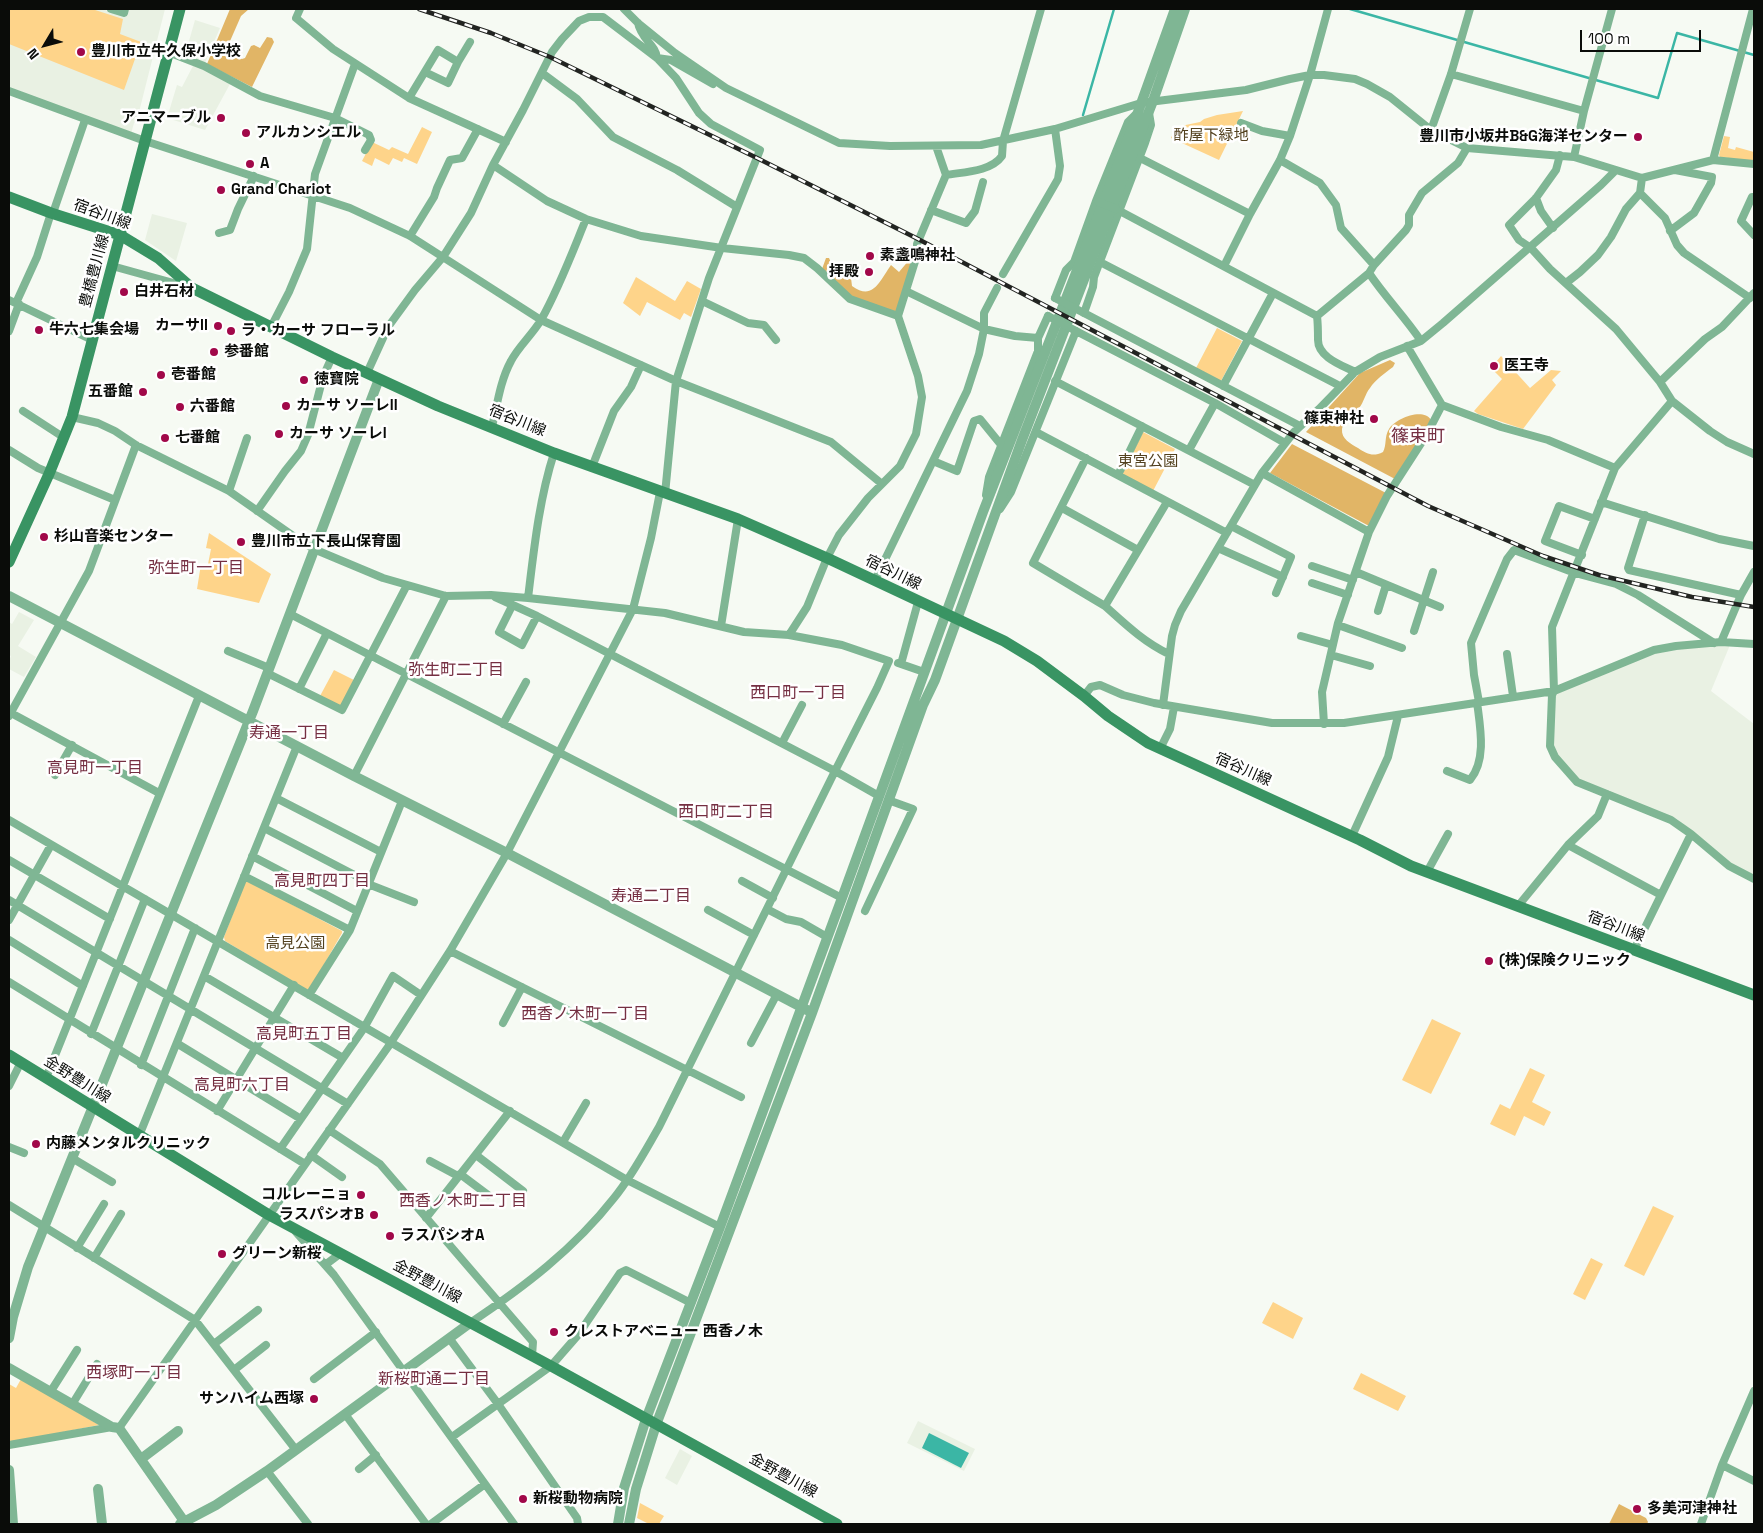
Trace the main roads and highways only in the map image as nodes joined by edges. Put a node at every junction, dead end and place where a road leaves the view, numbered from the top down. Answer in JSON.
{"nodes":[{"id":1,"x":180,"y":9,"type":"edge"},
{"id":2,"x":9,"y":197,"type":"edge"},
{"id":3,"x":120,"y":235,"type":"junction"},
{"id":4,"x":9,"y":562,"type":"edge"},
{"id":5,"x":1754,"y":995,"type":"edge"},
{"id":6,"x":9,"y":1055,"type":"edge"},
{"id":7,"x":838,"y":1524,"type":"edge"}],
"edges":[{"from":1,"to":3,"type":"main road","name":"豊橋豊川線"},
{"from":2,"to":3,"type":"main road","name":"宿谷川線"},
{"from":3,"to":4,"type":"main road","name":"豊橋豊川線"},
{"from":3,"to":5,"type":"main road","name":"宿谷川線"},
{"from":6,"to":7,"type":"main road","name":"金野豊川線"}]}
